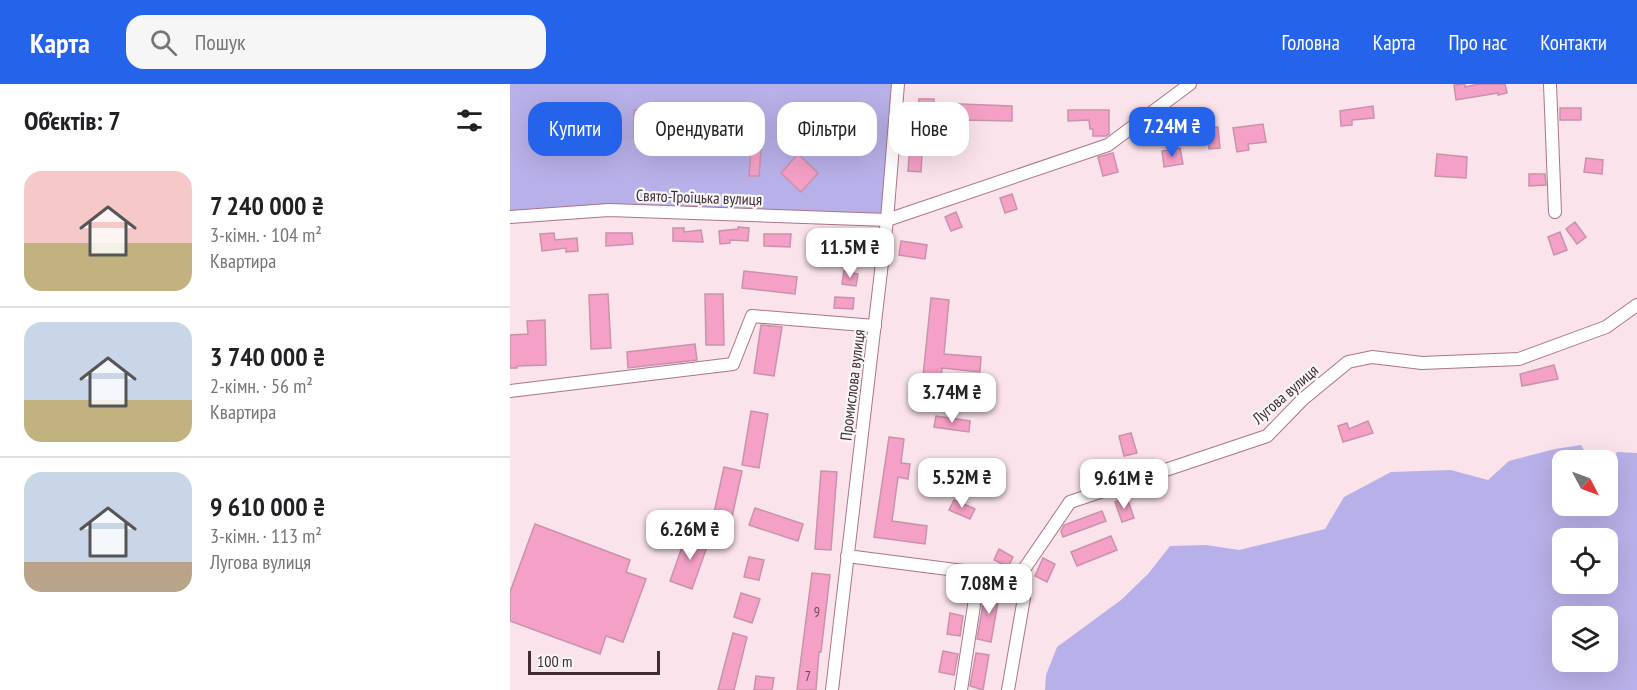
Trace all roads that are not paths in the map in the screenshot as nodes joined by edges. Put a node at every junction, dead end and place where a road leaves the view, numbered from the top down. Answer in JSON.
{"nodes":[{"id":1,"x":898,"y":84,"type":"edge"},
{"id":2,"x":1190,"y":84,"type":"edge"},
{"id":3,"x":1550,"y":84,"type":"edge"},
{"id":4,"x":1555,"y":212,"type":"dead end"},
{"id":5,"x":510,"y":217,"type":"edge"},
{"id":6,"x":887,"y":220,"type":"junction"},
{"id":7,"x":1637,"y":305,"type":"edge"},
{"id":8,"x":875,"y":326,"type":"junction"},
{"id":9,"x":510,"y":391,"type":"edge"},
{"id":10,"x":848,"y":556,"type":"junction"},
{"id":11,"x":979,"y":573,"type":"junction"},
{"id":12,"x":1016,"y":581,"type":"junction"},
{"id":13,"x":832,"y":690,"type":"edge"},
{"id":14,"x":961,"y":690,"type":"edge"},
{"id":15,"x":1008,"y":690,"type":"edge"}],
"edges":[{"from":1,"to":6,"type":"street","name":"Промислова вулиця"},
{"from":2,"to":6,"type":"street"},
{"from":3,"to":4,"type":"street"},
{"from":5,"to":6,"type":"street","name":"Свято-Троїцька вулиця"},
{"from":6,"to":8,"type":"street","name":"Промислова вулиця"},
{"from":7,"to":12,"type":"street","name":"Лугова вулиця"},
{"from":8,"to":9,"type":"street"},
{"from":8,"to":10,"type":"street","name":"Промислова вулиця"},
{"from":10,"to":11,"type":"street"},
{"from":10,"to":13,"type":"street","name":"Промислова вулиця"},
{"from":11,"to":12,"type":"street"},
{"from":11,"to":14,"type":"street"},
{"from":12,"to":15,"type":"street"}]}
